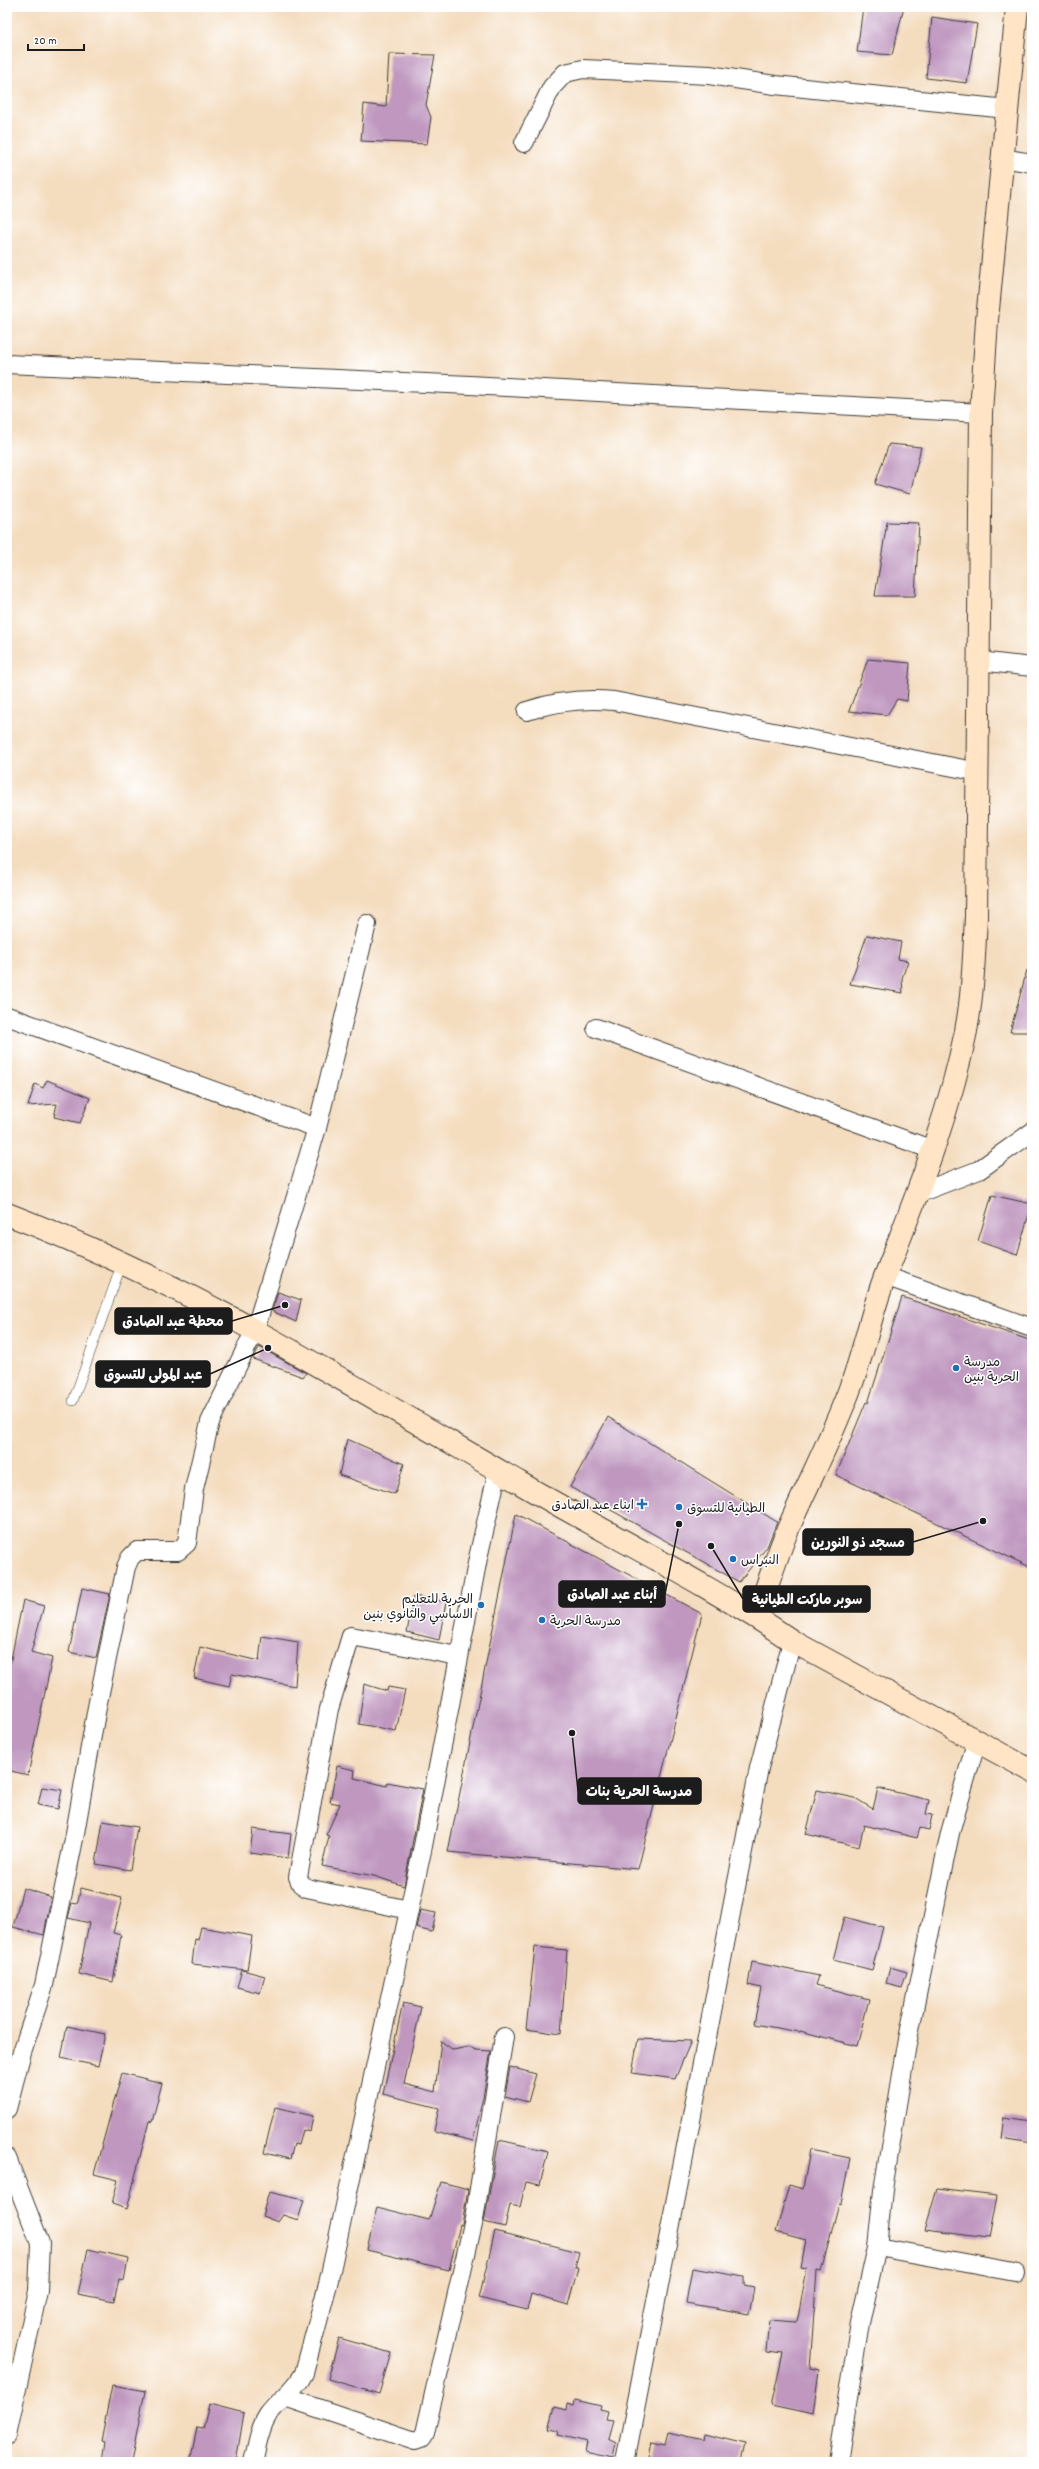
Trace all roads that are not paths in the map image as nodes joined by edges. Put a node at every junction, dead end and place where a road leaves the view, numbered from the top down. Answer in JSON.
{"nodes":[{"id":1,"x":1017,"y":7,"type":"edge"},
{"id":2,"x":1007,"y":110,"type":"junction"},
{"id":3,"x":524,"y":143,"type":"dead end"},
{"id":4,"x":1002,"y":158,"type":"junction"},
{"id":5,"x":1032,"y":163,"type":"edge"},
{"id":6,"x":7,"y":364,"type":"edge"},
{"id":7,"x":981,"y":412,"type":"junction"},
{"id":8,"x":979,"y":661,"type":"junction"},
{"id":9,"x":1032,"y":667,"type":"edge"},
{"id":10,"x":527,"y":711,"type":"dead end"},
{"id":11,"x":979,"y":772,"type":"junction"},
{"id":12,"x":367,"y":924,"type":"dead end"},
{"id":13,"x":7,"y":1016,"type":"edge"},
{"id":14,"x":596,"y":1028,"type":"dead end"},
{"id":15,"x":316,"y":1128,"type":"junction"},
{"id":16,"x":1032,"y":1132,"type":"edge"},
{"id":17,"x":933,"y":1150,"type":"junction"},
{"id":18,"x":919,"y":1193,"type":"junction"},
{"id":19,"x":7,"y":1214,"type":"edge"},
{"id":20,"x":122,"y":1263,"type":"junction"},
{"id":21,"x":886,"y":1276,"type":"junction"},
{"id":22,"x":1032,"y":1328,"type":"edge"},
{"id":23,"x":255,"y":1330,"type":"junction"},
{"id":24,"x":73,"y":1401,"type":"dead end"},
{"id":25,"x":498,"y":1470,"type":"junction"},
{"id":26,"x":756,"y":1616,"type":"junction"},
{"id":27,"x":792,"y":1641,"type":"junction"},
{"id":28,"x":458,"y":1656,"type":"junction"},
{"id":29,"x":976,"y":1742,"type":"junction"},
{"id":30,"x":1032,"y":1771,"type":"edge"},
{"id":31,"x":409,"y":1910,"type":"junction"},
{"id":32,"x":504,"y":2037,"type":"dead end"},
{"id":33,"x":7,"y":2109,"type":"edge"},
{"id":34,"x":7,"y":2158,"type":"edge"},
{"id":35,"x":877,"y":2247,"type":"junction"},
{"id":36,"x":1015,"y":2272,"type":"dead end"},
{"id":37,"x":285,"y":2397,"type":"junction"},
{"id":38,"x":7,"y":2435,"type":"edge"},
{"id":39,"x":253,"y":2462,"type":"edge"},
{"id":40,"x":625,"y":2462,"type":"edge"},
{"id":41,"x":838,"y":2462,"type":"edge"}],
"edges":[{"from":1,"to":2,"type":"street"},
{"from":2,"to":3,"type":"street"},
{"from":2,"to":4,"type":"street"},
{"from":4,"to":5,"type":"street"},
{"from":4,"to":7,"type":"street"},
{"from":6,"to":7,"type":"street"},
{"from":7,"to":8,"type":"street"},
{"from":8,"to":9,"type":"street"},
{"from":8,"to":11,"type":"street"},
{"from":10,"to":11,"type":"street"},
{"from":11,"to":17,"type":"street"},
{"from":12,"to":15,"type":"street"},
{"from":13,"to":15,"type":"street"},
{"from":14,"to":17,"type":"street"},
{"from":15,"to":23,"type":"street"},
{"from":16,"to":18,"type":"street"},
{"from":17,"to":18,"type":"street"},
{"from":18,"to":21,"type":"street"},
{"from":19,"to":20,"type":"street"},
{"from":20,"to":23,"type":"street"},
{"from":20,"to":24,"type":"lane"},
{"from":21,"to":22,"type":"street"},
{"from":21,"to":26,"type":"street"},
{"from":23,"to":25,"type":"street"},
{"from":23,"to":33,"type":"street"},
{"from":25,"to":26,"type":"street"},
{"from":25,"to":28,"type":"street"},
{"from":26,"to":27,"type":"street"},
{"from":27,"to":29,"type":"street"},
{"from":27,"to":40,"type":"street"},
{"from":28,"to":31,"type":"street"},
{"from":28,"to":31,"type":"street"},
{"from":29,"to":30,"type":"street"},
{"from":29,"to":35,"type":"street"},
{"from":31,"to":37,"type":"street"},
{"from":32,"to":37,"type":"street"},
{"from":34,"to":38,"type":"street"},
{"from":35,"to":36,"type":"street"},
{"from":35,"to":41,"type":"street"},
{"from":37,"to":39,"type":"street"}]}
